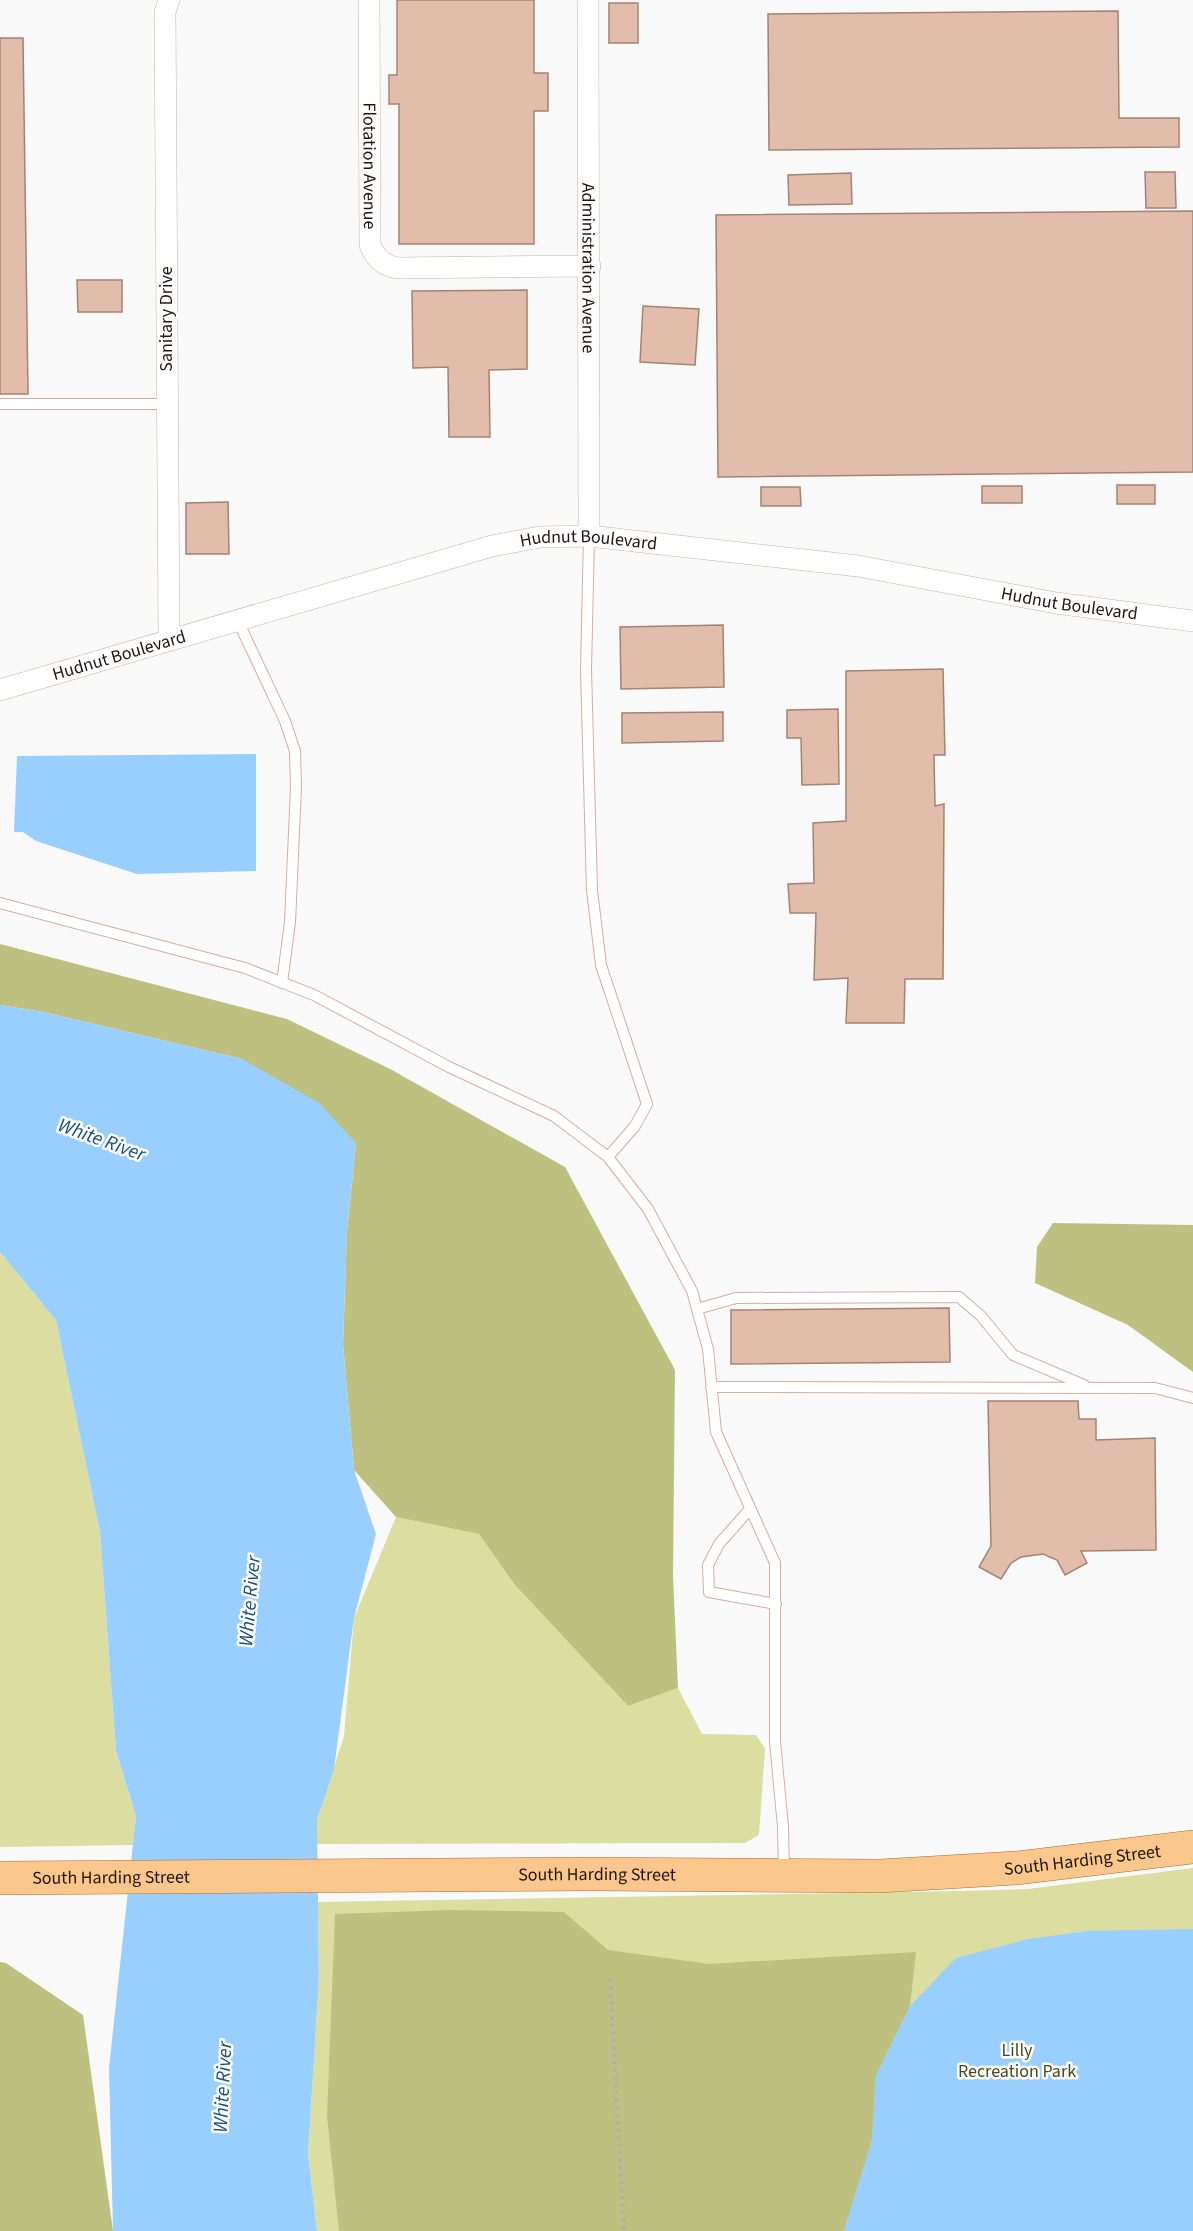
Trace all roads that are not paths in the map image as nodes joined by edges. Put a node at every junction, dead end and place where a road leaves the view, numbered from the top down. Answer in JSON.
{"nodes":[{"id":1,"x":169,"y":0,"type":"edge"},
{"id":2,"x":369,"y":0,"type":"edge"},
{"id":3,"x":588,"y":0,"type":"edge"},
{"id":4,"x":590,"y":266,"type":"junction"},
{"id":5,"x":0,"y":404,"type":"edge"},
{"id":6,"x":167,"y":404,"type":"junction"},
{"id":7,"x":589,"y":536,"type":"junction"},
{"id":8,"x":237,"y":619,"type":"junction"},
{"id":9,"x":1193,"y":621,"type":"edge"},
{"id":10,"x":169,"y":639,"type":"junction"},
{"id":11,"x":0,"y":690,"type":"edge"},
{"id":12,"x":0,"y":903,"type":"edge"},
{"id":13,"x":282,"y":983,"type":"junction"},
{"id":14,"x":608,"y":1157,"type":"junction"},
{"id":15,"x":698,"y":1309,"type":"junction"},
{"id":16,"x":711,"y":1387,"type":"junction"},
{"id":17,"x":1089,"y":1387,"type":"junction"},
{"id":18,"x":1193,"y":1398,"type":"edge"},
{"id":19,"x":750,"y":1509,"type":"junction"},
{"id":20,"x":776,"y":1604,"type":"junction"},
{"id":21,"x":1193,"y":1847,"type":"edge"},
{"id":22,"x":784,"y":1876,"type":"junction"},
{"id":23,"x":0,"y":1878,"type":"edge"}],
"edges":[{"from":1,"to":6,"type":"street","name":"Sanitary Drive"},
{"from":2,"to":4,"type":"street","name":"Flotation Avenue"},
{"from":3,"to":4,"type":"street","name":"Administration Avenue"},
{"from":4,"to":7,"type":"street","name":"Administration Avenue"},
{"from":5,"to":6,"type":"lane"},
{"from":6,"to":10,"type":"street","name":"Sanitary Drive"},
{"from":7,"to":8,"type":"street","name":"Hudnut Boulevard"},
{"from":7,"to":9,"type":"street","name":"Hudnut Boulevard"},
{"from":7,"to":14,"type":"lane"},
{"from":8,"to":10,"type":"street","name":"Hudnut Boulevard"},
{"from":8,"to":13,"type":"lane"},
{"from":10,"to":11,"type":"street","name":"Hudnut Boulevard"},
{"from":12,"to":13,"type":"lane"},
{"from":13,"to":14,"type":"lane"},
{"from":14,"to":15,"type":"lane"},
{"from":15,"to":16,"type":"lane"},
{"from":15,"to":17,"type":"lane"},
{"from":16,"to":17,"type":"lane"},
{"from":16,"to":19,"type":"lane"},
{"from":17,"to":18,"type":"lane"},
{"from":19,"to":20,"type":"lane"},
{"from":19,"to":20,"type":"lane"},
{"from":20,"to":22,"type":"lane"},
{"from":21,"to":22,"type":"main road","name":"South Harding Street"},
{"from":22,"to":23,"type":"main road","name":"South Harding Street"}]}
